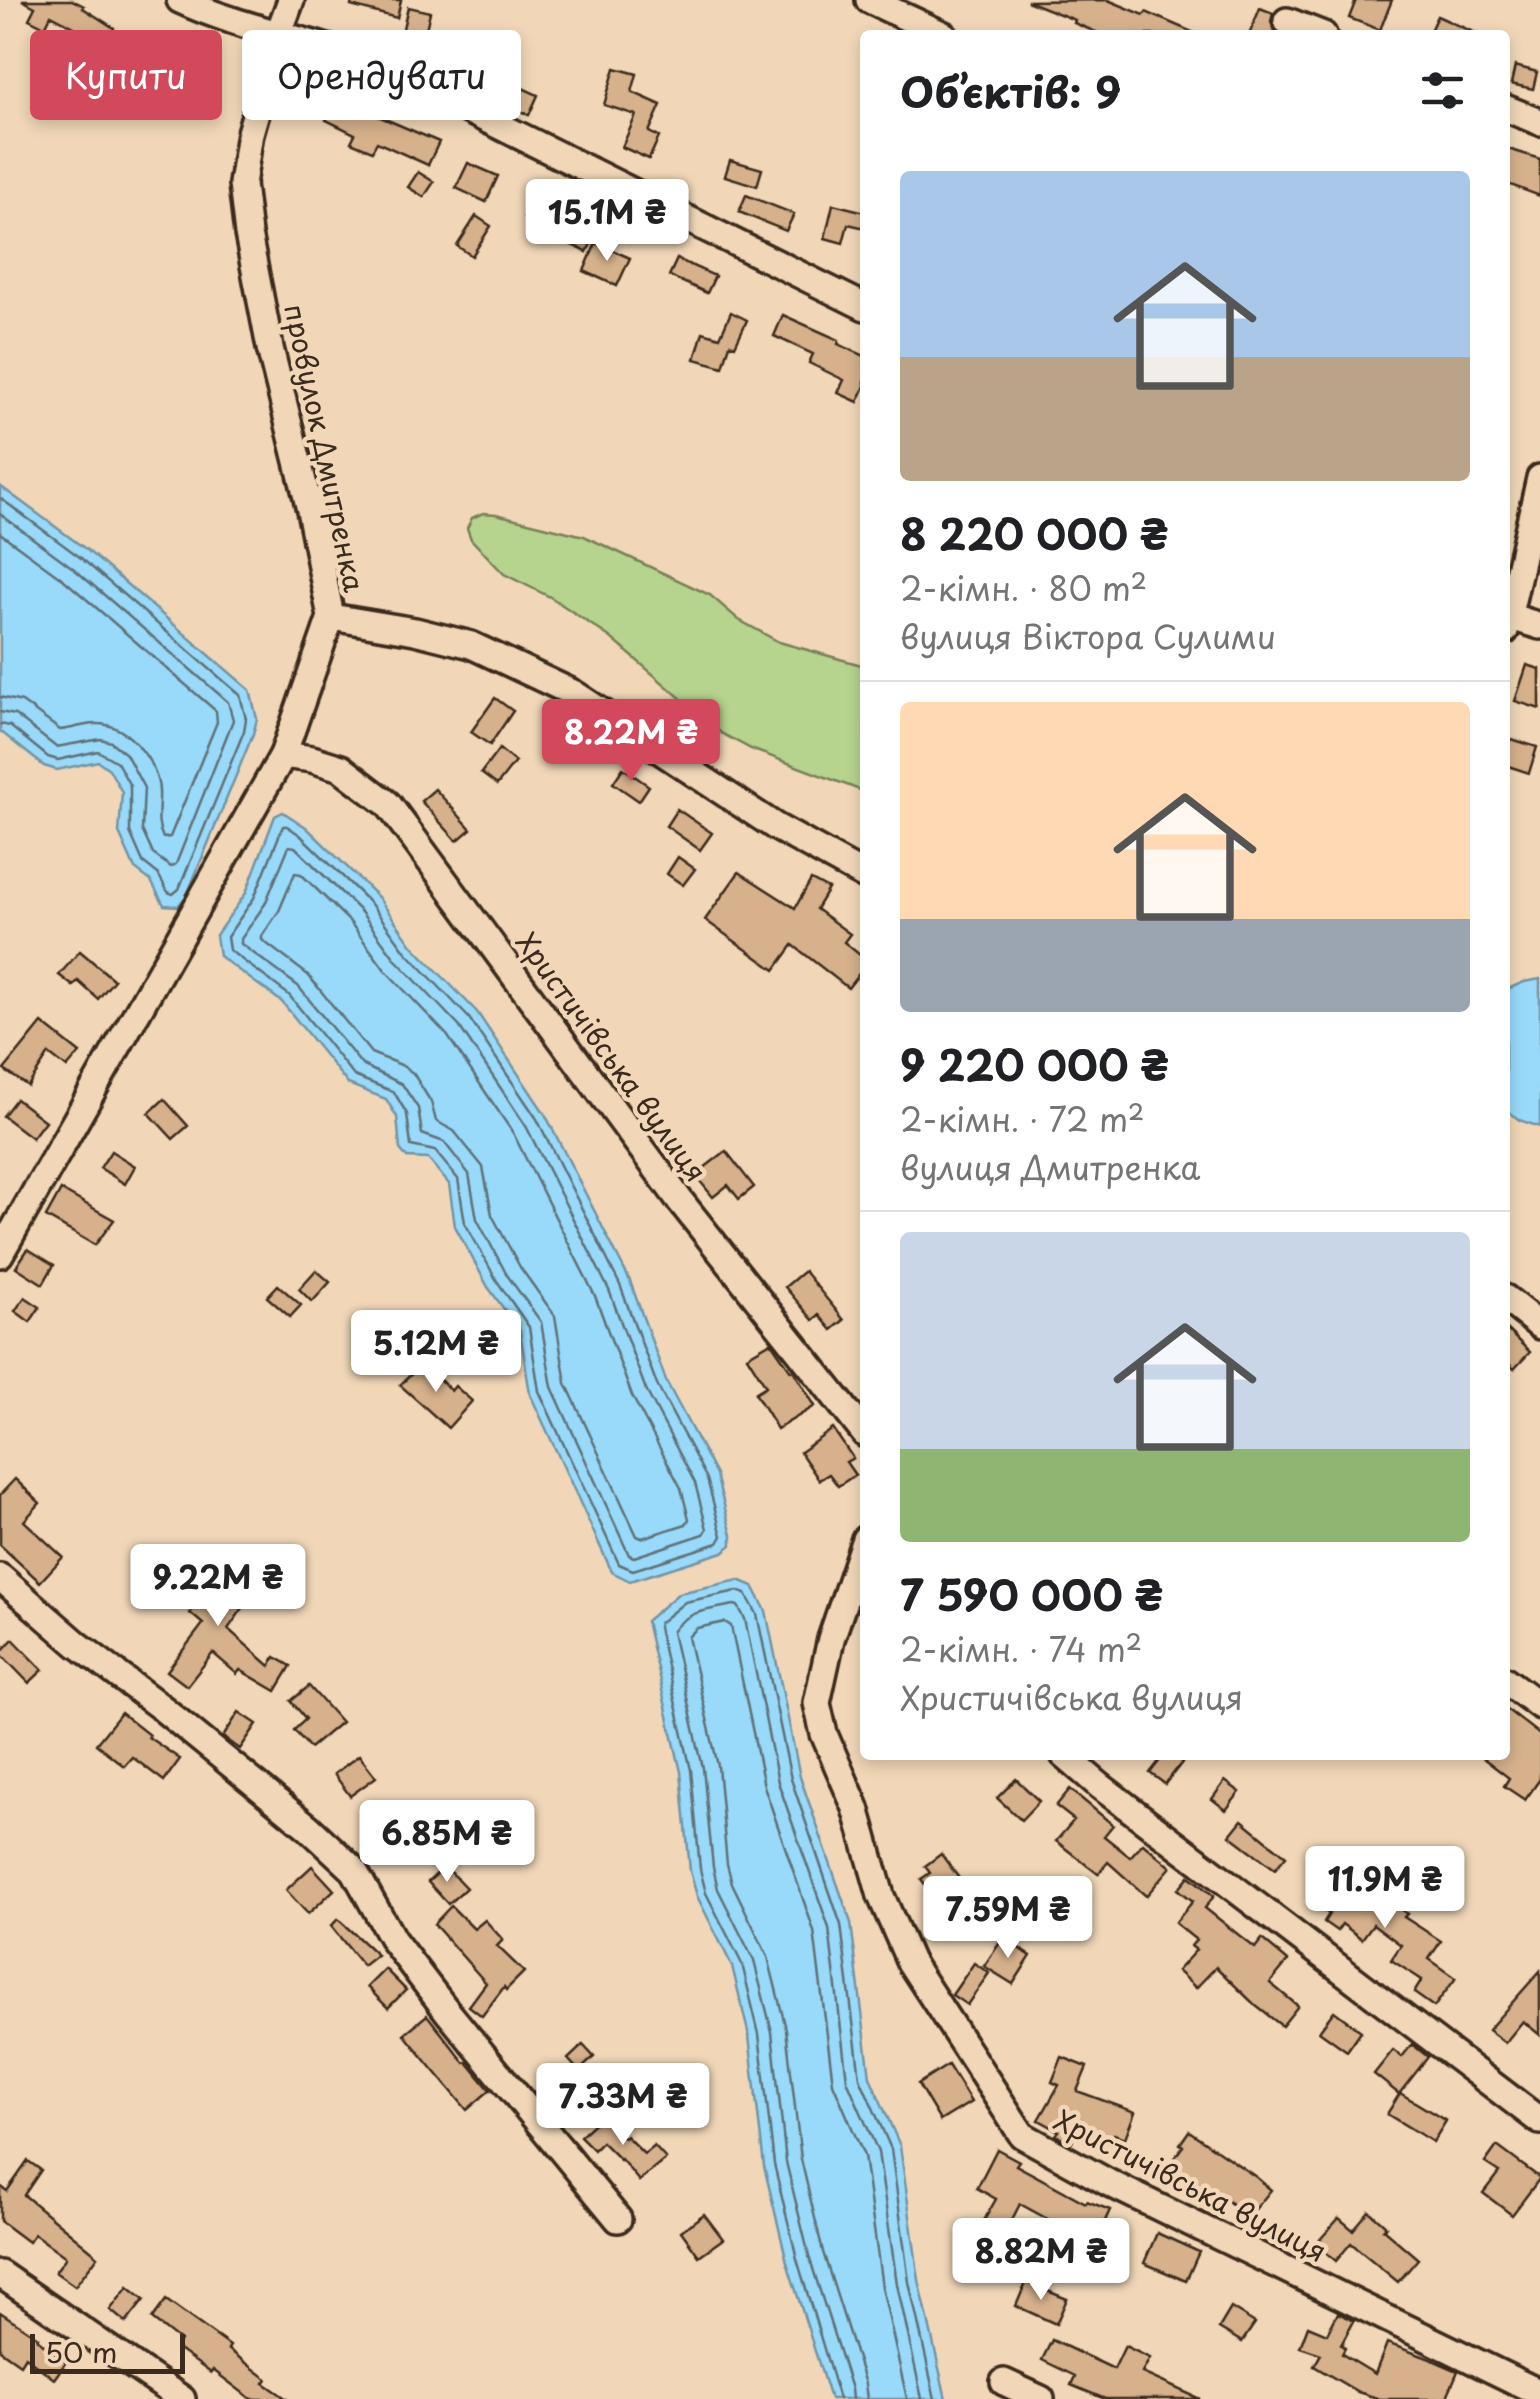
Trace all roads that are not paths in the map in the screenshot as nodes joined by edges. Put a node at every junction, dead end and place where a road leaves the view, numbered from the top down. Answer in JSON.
{"nodes":[{"id":1,"x":180,"y":0,"type":"edge"},
{"id":2,"x":291,"y":0,"type":"edge"},
{"id":3,"x":869,"y":0,"type":"edge"},
{"id":4,"x":1288,"y":19,"type":"edge"},
{"id":5,"x":264,"y":30,"type":"edge"},
{"id":6,"x":280,"y":30,"type":"edge"},
{"id":7,"x":933,"y":30,"type":"edge"},
{"id":8,"x":1312,"y":30,"type":"edge"},
{"id":9,"x":1510,"y":110,"type":"edge"},
{"id":10,"x":254,"y":120,"type":"edge"},
{"id":11,"x":486,"y":120,"type":"edge"},
{"id":12,"x":1540,"y":122,"type":"edge"},
{"id":13,"x":860,"y":306,"type":"edge"},
{"id":14,"x":1540,"y":478,"type":"edge"},
{"id":15,"x":1510,"y":604,"type":"edge"},
{"id":16,"x":331,"y":617,"type":"junction"},
{"id":17,"x":1510,"y":622,"type":"edge"},
{"id":18,"x":1540,"y":626,"type":"edge"},
{"id":19,"x":284,"y":756,"type":"junction"},
{"id":20,"x":860,"y":873,"type":"edge"},
{"id":21,"x":0,"y":1254,"type":"edge"},
{"id":22,"x":1510,"y":1302,"type":"edge"},
{"id":23,"x":1540,"y":1326,"type":"edge"},
{"id":24,"x":860,"y":1428,"type":"edge"},
{"id":25,"x":860,"y":1553,"type":"edge"},
{"id":26,"x":0,"y":1578,"type":"edge"},
{"id":27,"x":1510,"y":1684,"type":"edge"},
{"id":28,"x":1540,"y":1706,"type":"edge"},
{"id":29,"x":1070,"y":1760,"type":"edge"},
{"id":30,"x":1540,"y":2121,"type":"edge"},
{"id":31,"x":618,"y":2219,"type":"dead end"},
{"id":32,"x":0,"y":2274,"type":"edge"},
{"id":33,"x":1004,"y":2382,"type":"dead end"},
{"id":34,"x":1540,"y":2393,"type":"edge"},
{"id":35,"x":182,"y":2399,"type":"edge"},
{"id":36,"x":1040,"y":2399,"type":"edge"}],
"edges":[{"from":1,"to":5,"type":"street"},
{"from":2,"to":6,"type":"street","name":"провулок Дмитренка"},
{"from":3,"to":7,"type":"street"},
{"from":4,"to":8,"type":"street"},
{"from":9,"to":12,"type":"street"},
{"from":10,"to":16,"type":"street","name":"провулок Дмитренка"},
{"from":11,"to":13,"type":"street"},
{"from":14,"to":15,"type":"street"},
{"from":16,"to":19,"type":"street","name":"провулок Дмитренка"},
{"from":16,"to":20,"type":"street"},
{"from":17,"to":18,"type":"street"},
{"from":19,"to":21,"type":"street","name":"провулок Дмитренка"},
{"from":19,"to":24,"type":"street","name":"Христичівська вулиця"},
{"from":22,"to":23,"type":"street"},
{"from":25,"to":34,"type":"street","name":"Христичівська вулиця"},
{"from":26,"to":31,"type":"street"},
{"from":27,"to":28,"type":"street"},
{"from":29,"to":30,"type":"street"},
{"from":32,"to":35,"type":"street"},
{"from":33,"to":36,"type":"street"}]}
